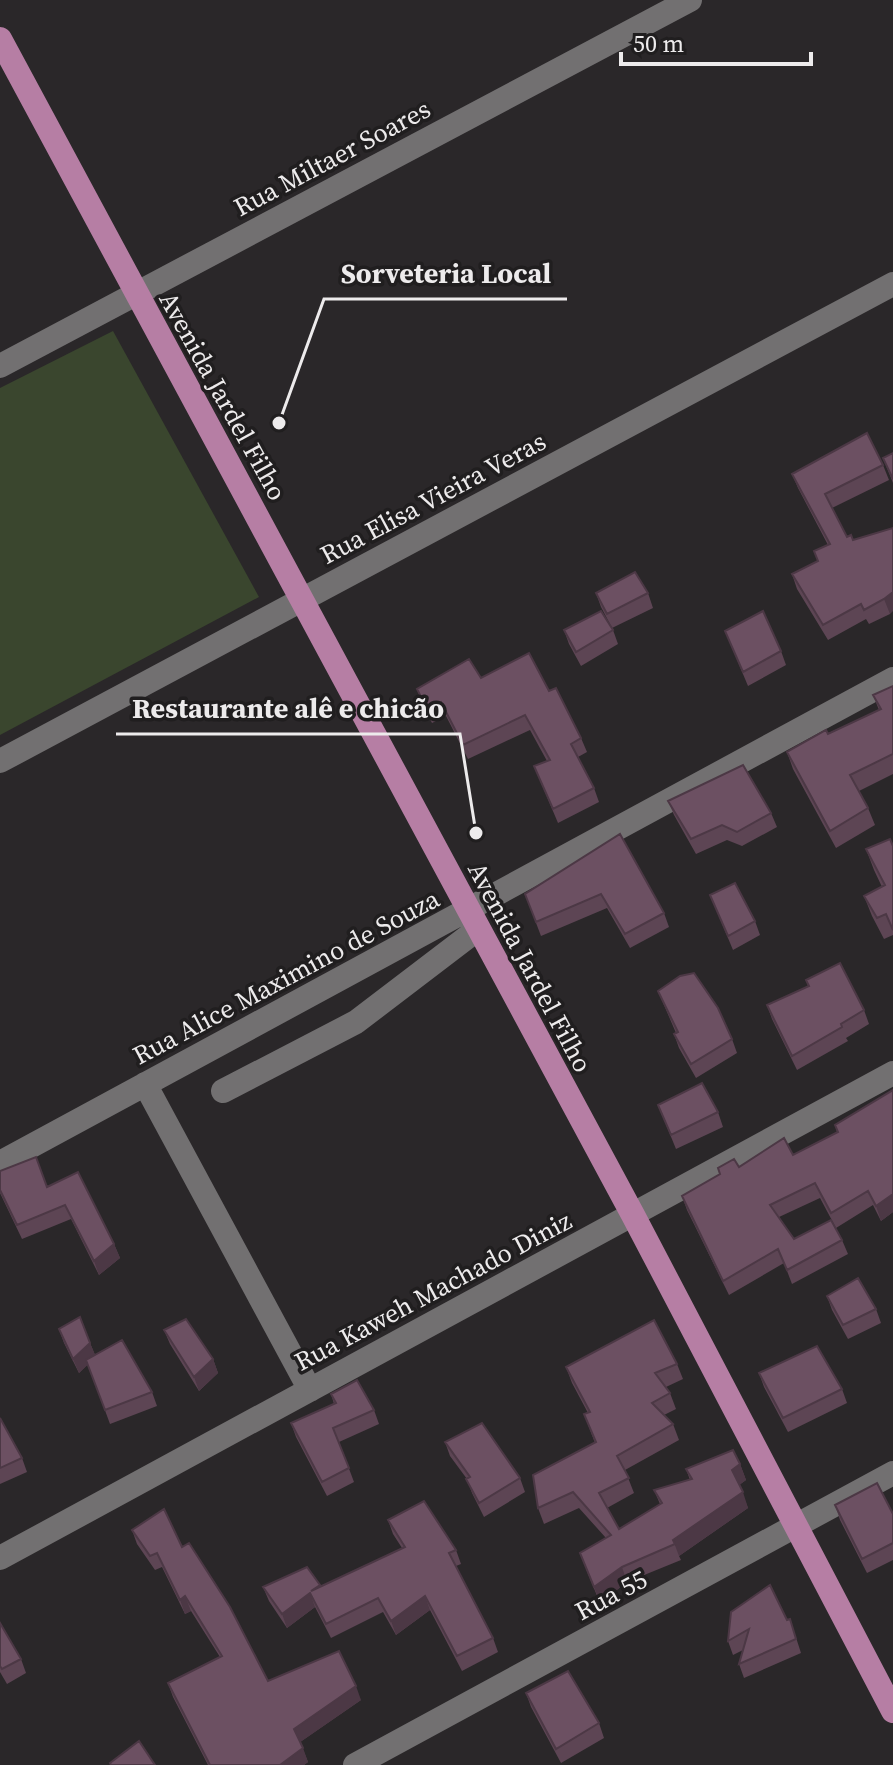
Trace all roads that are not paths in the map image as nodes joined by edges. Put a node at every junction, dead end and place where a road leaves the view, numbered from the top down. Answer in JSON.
{"nodes":[{"id":1,"x":690,"y":0,"type":"edge"},
{"id":2,"x":0,"y":39,"type":"edge"},
{"id":3,"x":893,"y":284,"type":"edge"},
{"id":4,"x":136,"y":294,"type":"junction"},
{"id":5,"x":0,"y":366,"type":"edge"},
{"id":6,"x":302,"y":599,"type":"junction"},
{"id":7,"x":893,"y":679,"type":"edge"},
{"id":8,"x":0,"y":761,"type":"edge"},
{"id":9,"x":472,"y":920,"type":"junction"},
{"id":10,"x":893,"y":1073,"type":"edge"},
{"id":11,"x":145,"y":1084,"type":"junction"},
{"id":12,"x":223,"y":1091,"type":"dead end"},
{"id":13,"x":0,"y":1163,"type":"edge"},
{"id":14,"x":633,"y":1215,"type":"junction"},
{"id":15,"x":310,"y":1390,"type":"junction"},
{"id":16,"x":893,"y":1473,"type":"edge"},
{"id":17,"x":795,"y":1527,"type":"junction"},
{"id":18,"x":0,"y":1558,"type":"edge"},
{"id":19,"x":893,"y":1711,"type":"edge"},
{"id":20,"x":355,"y":1765,"type":"edge"}],
"edges":[{"from":1,"to":4,"type":"street","name":"Rua Miltaer Soares"},
{"from":2,"to":4,"type":"main road","name":"Avenida Jardel Filho"},
{"from":3,"to":6,"type":"street","name":"Rua Elisa Vieira Veras"},
{"from":4,"to":5,"type":"street","name":"Rua Miltaer Soares"},
{"from":4,"to":6,"type":"main road","name":"Avenida Jardel Filho"},
{"from":6,"to":8,"type":"street","name":"Rua Elisa Vieira Veras"},
{"from":6,"to":9,"type":"main road","name":"Avenida Jardel Filho"},
{"from":7,"to":9,"type":"street","name":"Rua Alice Maximino de Souza"},
{"from":9,"to":11,"type":"street","name":"Rua Alice Maximino de Souza"},
{"from":9,"to":12,"type":"street"},
{"from":9,"to":14,"type":"main road","name":"Avenida Jardel Filho"},
{"from":10,"to":14,"type":"street","name":"Rua Kaweh Machado Diniz"},
{"from":11,"to":13,"type":"street","name":"Rua Alice Maximino de Souza"},
{"from":11,"to":15,"type":"street"},
{"from":14,"to":15,"type":"street","name":"Rua Kaweh Machado Diniz"},
{"from":14,"to":17,"type":"main road","name":"Avenida Jardel Filho"},
{"from":15,"to":18,"type":"street","name":"Rua Kaweh Machado Diniz"},
{"from":16,"to":17,"type":"street","name":"Rua 55"},
{"from":17,"to":19,"type":"main road","name":"Avenida Jardel Filho"},
{"from":17,"to":20,"type":"street","name":"Rua 55"}]}
